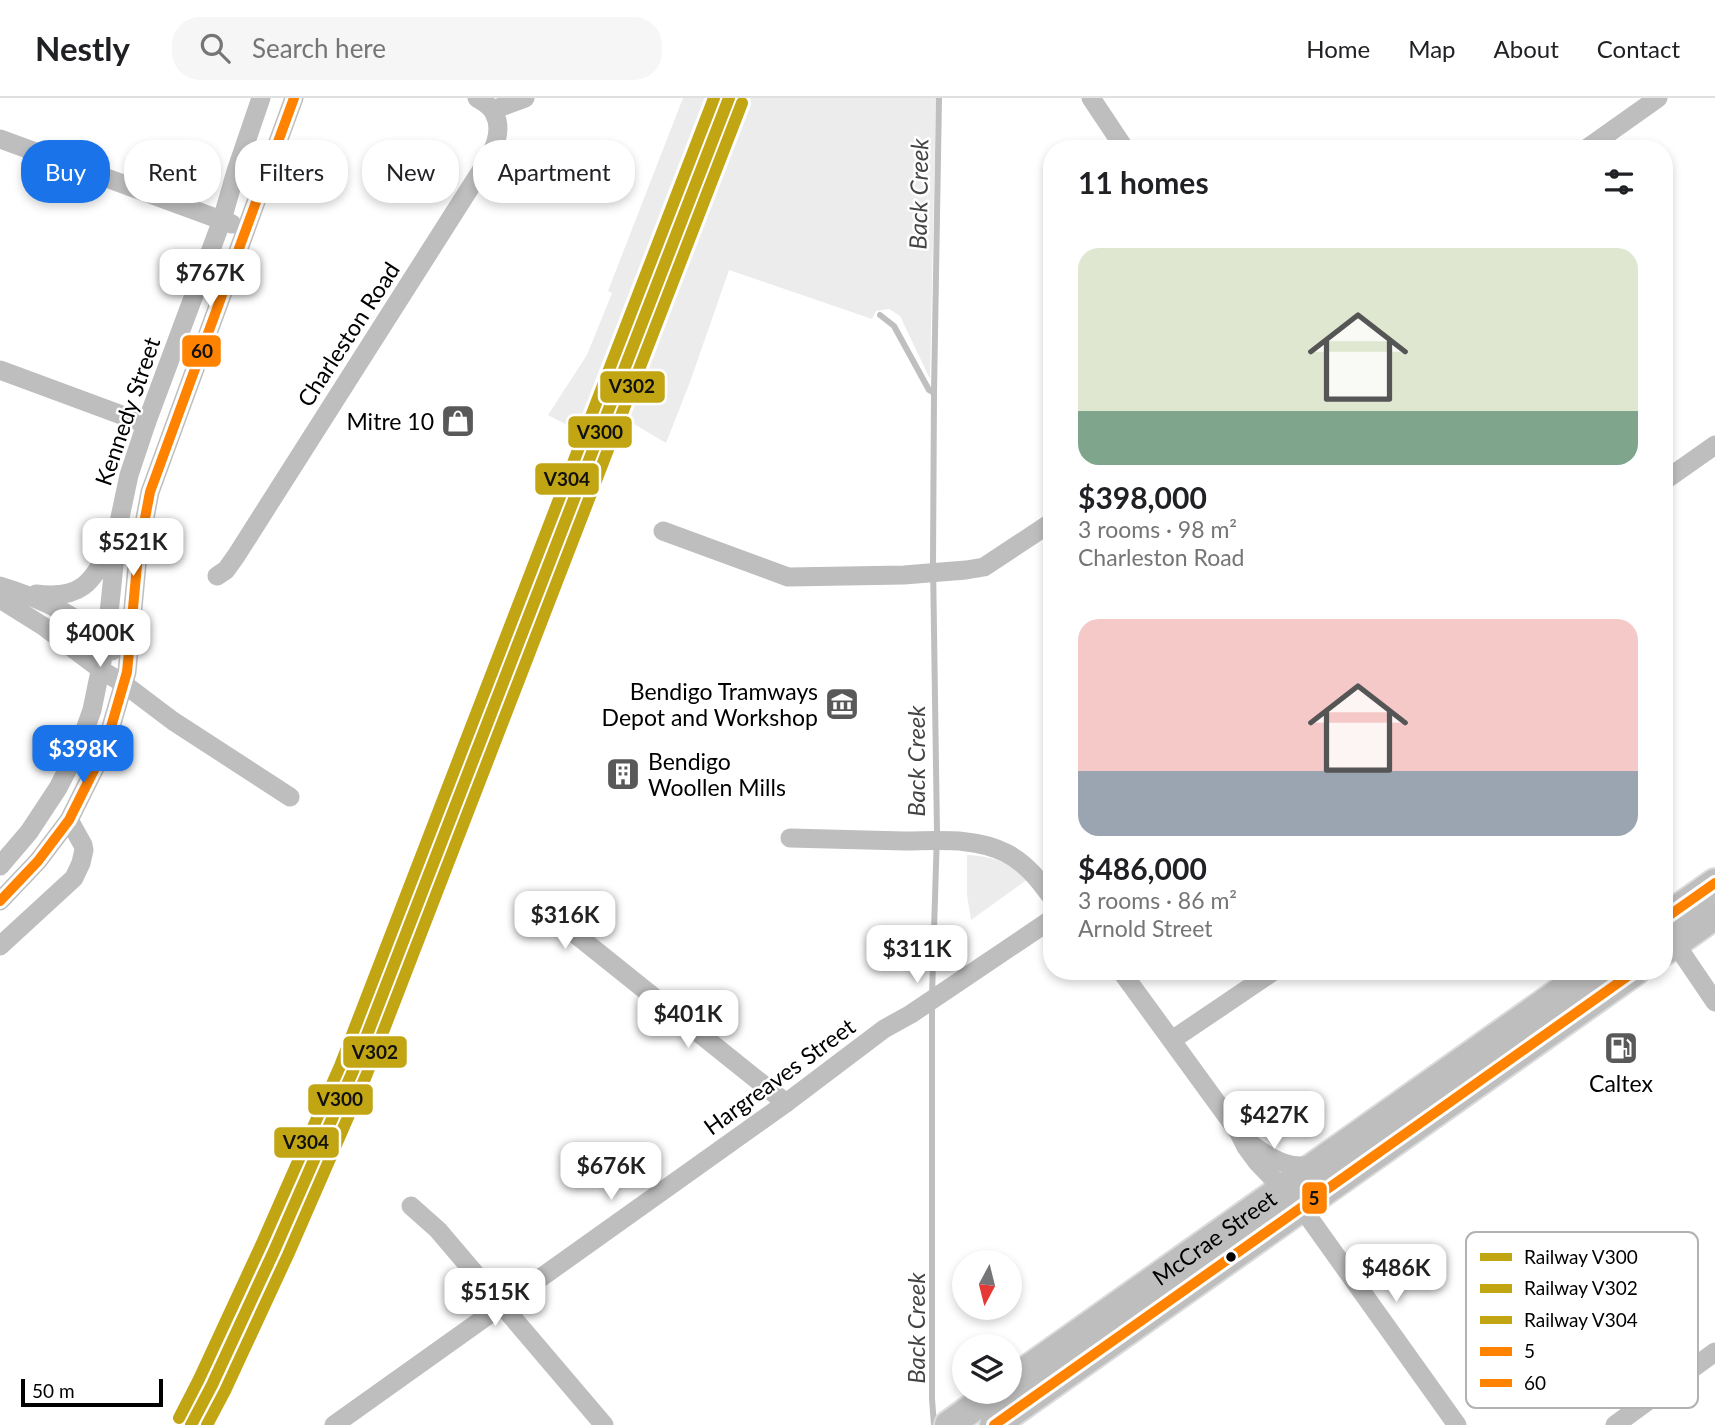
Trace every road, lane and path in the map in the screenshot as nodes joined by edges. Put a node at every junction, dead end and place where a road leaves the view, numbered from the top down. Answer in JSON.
{"nodes":[{"id":1,"x":261,"y":98,"type":"edge"},
{"id":2,"x":294,"y":98,"type":"edge"},
{"id":3,"x":477,"y":98,"type":"edge"},
{"id":4,"x":526,"y":98,"type":"edge"},
{"id":5,"x":1091,"y":98,"type":"edge"},
{"id":6,"x":1658,"y":98,"type":"edge"},
{"id":7,"x":493,"y":110,"type":"junction"},
{"id":8,"x":0,"y":139,"type":"edge"},
{"id":9,"x":1119,"y":140,"type":"edge"},
{"id":10,"x":1599,"y":140,"type":"edge"},
{"id":11,"x":222,"y":220,"type":"junction"},
{"id":12,"x":246,"y":230,"type":"junction"},
{"id":13,"x":0,"y":370,"type":"edge"},
{"id":14,"x":146,"y":424,"type":"junction"},
{"id":15,"x":1715,"y":445,"type":"edge"},
{"id":16,"x":1673,"y":475,"type":"edge"},
{"id":17,"x":1043,"y":528,"type":"edge"},
{"id":18,"x":663,"y":531,"type":"dead end"},
{"id":19,"x":117,"y":535,"type":"junction"},
{"id":20,"x":217,"y":576,"type":"dead end"},
{"id":21,"x":0,"y":586,"type":"edge"},
{"id":22,"x":21,"y":592,"type":"junction"},
{"id":23,"x":0,"y":599,"type":"edge"},
{"id":24,"x":106,"y":642,"type":"junction"},
{"id":25,"x":100,"y":668,"type":"junction"},
{"id":26,"x":126,"y":678,"type":"junction"},
{"id":27,"x":290,"y":797,"type":"dead end"},
{"id":28,"x":69,"y":820,"type":"junction"},
{"id":29,"x":790,"y":838,"type":"dead end"},
{"id":30,"x":0,"y":866,"type":"edge"},
{"id":31,"x":1715,"y":883,"type":"edge"},
{"id":32,"x":1043,"y":887,"type":"edge"},
{"id":33,"x":0,"y":901,"type":"edge"},
{"id":34,"x":539,"y":905,"type":"dead end"},
{"id":35,"x":1715,"y":915,"type":"edge"},
{"id":36,"x":1043,"y":925,"type":"edge"},
{"id":37,"x":1673,"y":928,"type":"edge"},
{"id":38,"x":1673,"y":932,"type":"edge"},
{"id":39,"x":1673,"y":943,"type":"edge"},
{"id":40,"x":0,"y":946,"type":"edge"},
{"id":41,"x":1128,"y":980,"type":"edge"},
{"id":42,"x":1261,"y":980,"type":"edge"},
{"id":43,"x":1577,"y":980,"type":"edge"},
{"id":44,"x":1621,"y":980,"type":"edge"},
{"id":45,"x":1715,"y":1002,"type":"edge"},
{"id":46,"x":1172,"y":1040,"type":"junction"},
{"id":47,"x":786,"y":1103,"type":"junction"},
{"id":48,"x":1239,"y":1133,"type":"junction"},
{"id":49,"x":1325,"y":1160,"type":"junction"},
{"id":50,"x":1292,"y":1198,"type":"junction"},
{"id":51,"x":411,"y":1206,"type":"dead end"},
{"id":52,"x":502,"y":1305,"type":"junction"},
{"id":53,"x":1715,"y":1352,"type":"edge"},
{"id":54,"x":1698,"y":1364,"type":"edge"},
{"id":55,"x":1022,"y":1374,"type":"edge"},
{"id":56,"x":978,"y":1404,"type":"edge"},
{"id":57,"x":1638,"y":1408,"type":"edge"},
{"id":58,"x":951,"y":1423,"type":"edge"},
{"id":59,"x":334,"y":1425,"type":"edge"},
{"id":60,"x":604,"y":1425,"type":"edge"},
{"id":61,"x":994,"y":1425,"type":"edge"},
{"id":62,"x":1457,"y":1425,"type":"edge"},
{"id":63,"x":1615,"y":1425,"type":"edge"}],
"edges":[{"from":1,"to":11,"type":"street","name":"Kennedy Street"},
{"from":2,"to":12,"type":"street"},
{"from":3,"to":7,"type":"street"},
{"from":4,"to":7,"type":"street"},
{"from":5,"to":9,"type":"street"},
{"from":6,"to":10,"type":"street"},
{"from":7,"to":20,"type":"street","name":"Charleston Road"},
{"from":8,"to":11,"type":"street"},
{"from":11,"to":12,"type":"street"},
{"from":11,"to":14,"type":"street","name":"Kennedy Street"},
{"from":12,"to":26,"type":"street"},
{"from":13,"to":14,"type":"street"},
{"from":14,"to":19,"type":"street","name":"Kennedy Street"},
{"from":15,"to":16,"type":"street"},
{"from":17,"to":18,"type":"street"},
{"from":19,"to":22,"type":"street"},
{"from":19,"to":24,"type":"street","name":"Kennedy Street"},
{"from":21,"to":22,"type":"street"},
{"from":22,"to":24,"type":"street"},
{"from":23,"to":25,"type":"street"},
{"from":24,"to":25,"type":"street","name":"Kennedy Street"},
{"from":24,"to":26,"type":"street"},
{"from":25,"to":26,"type":"street"},
{"from":25,"to":30,"type":"street"},
{"from":26,"to":27,"type":"street"},
{"from":26,"to":28,"type":"street"},
{"from":28,"to":33,"type":"street"},
{"from":28,"to":40,"type":"street"},
{"from":29,"to":32,"type":"street"},
{"from":31,"to":37,"type":"highway"},
{"from":34,"to":47,"type":"street"},
{"from":35,"to":38,"type":"highway"},
{"from":36,"to":47,"type":"street","name":"Hargreaves Street"},
{"from":39,"to":45,"type":"street"},
{"from":41,"to":46,"type":"street"},
{"from":42,"to":46,"type":"street"},
{"from":43,"to":49,"type":"highway","name":"McCrae Street"},
{"from":44,"to":50,"type":"highway","name":"McCrae Street"},
{"from":46,"to":48,"type":"street"},
{"from":47,"to":52,"type":"street","name":"Hargreaves Street"},
{"from":48,"to":49,"type":"street"},
{"from":48,"to":50,"type":"street"},
{"from":49,"to":50,"type":"highway","name":"McCrae Street"},
{"from":50,"to":55,"type":"highway","name":"McCrae Street"},
{"from":50,"to":61,"type":"highway","name":"McCrae Street"},
{"from":50,"to":62,"type":"street"},
{"from":51,"to":52,"type":"street"},
{"from":52,"to":59,"type":"street","name":"Hargreaves Street"},
{"from":52,"to":60,"type":"street"},
{"from":53,"to":54,"type":"street"},
{"from":56,"to":58,"type":"highway"},
{"from":57,"to":63,"type":"street"}]}
